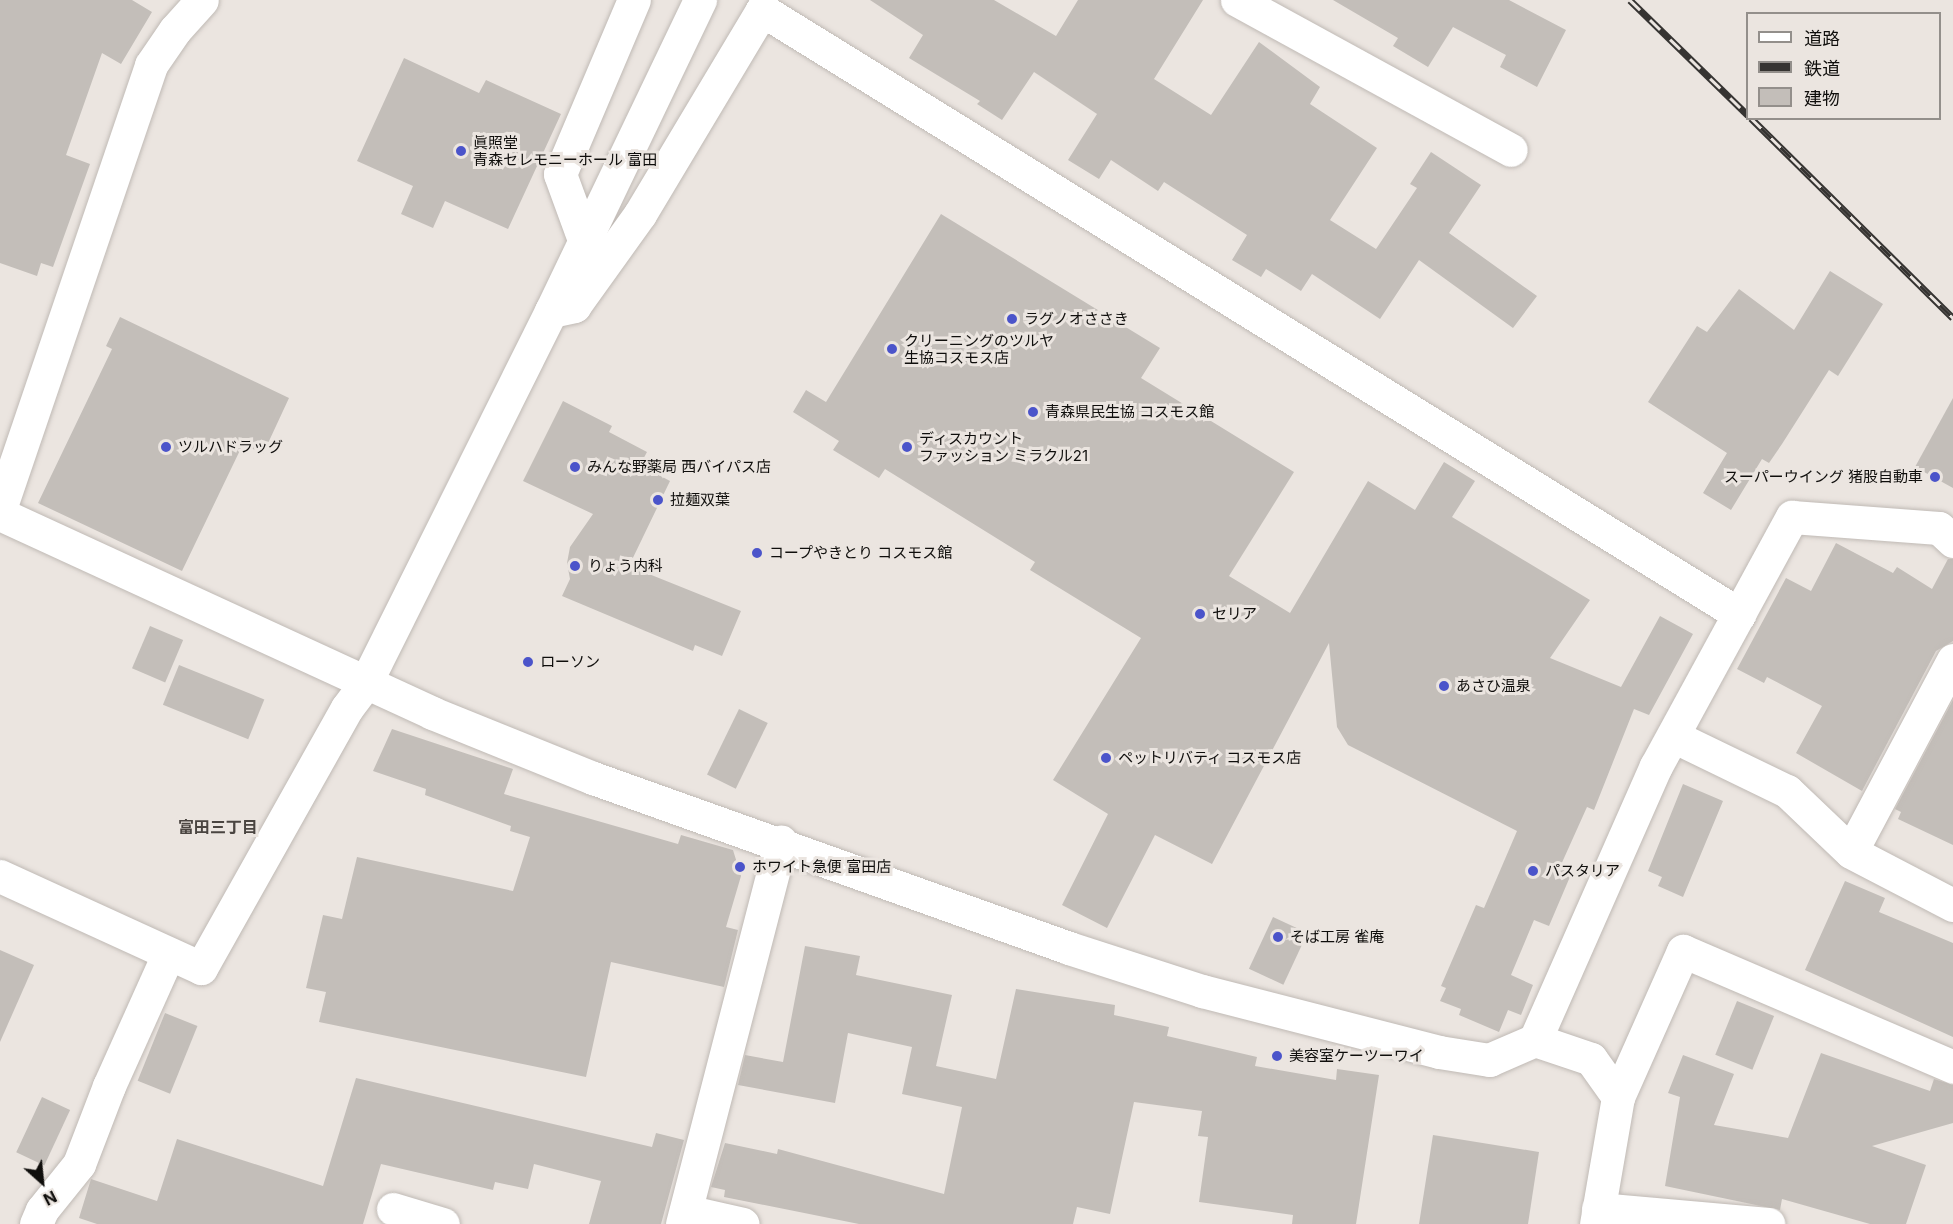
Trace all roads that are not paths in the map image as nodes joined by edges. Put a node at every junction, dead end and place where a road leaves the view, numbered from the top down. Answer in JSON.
{"nodes":[{"id":1,"x":634,"y":0,"type":"edge"},
{"id":2,"x":700,"y":0,"type":"edge"},
{"id":3,"x":1237,"y":0,"type":"edge"},
{"id":4,"x":199,"y":1,"type":"edge"},
{"id":5,"x":763,"y":5,"type":"edge"},
{"id":6,"x":1511,"y":150,"type":"dead end"},
{"id":7,"x":583,"y":237,"type":"junction"},
{"id":8,"x":551,"y":311,"type":"junction"},
{"id":9,"x":0,"y":509,"type":"edge"},
{"id":10,"x":0,"y":514,"type":"edge"},
{"id":11,"x":1953,"y":541,"type":"edge"},
{"id":12,"x":1739,"y":614,"type":"junction"},
{"id":13,"x":1953,"y":660,"type":"edge"},
{"id":14,"x":365,"y":684,"type":"junction"},
{"id":15,"x":1673,"y":736,"type":"junction"},
{"id":16,"x":781,"y":842,"type":"junction"},
{"id":17,"x":1851,"y":852,"type":"junction"},
{"id":18,"x":0,"y":876,"type":"edge"},
{"id":19,"x":1953,"y":905,"type":"edge"},
{"id":20,"x":168,"y":955,"type":"junction"},
{"id":21,"x":1535,"y":1040,"type":"junction"},
{"id":22,"x":1953,"y":1067,"type":"edge"},
{"id":23,"x":1618,"y":1097,"type":"junction"},
{"id":24,"x":393,"y":1209,"type":"dead end"},
{"id":25,"x":1597,"y":1216,"type":"edge"},
{"id":26,"x":684,"y":1218,"type":"edge"},
{"id":27,"x":36,"y":1224,"type":"edge"},
{"id":28,"x":443,"y":1224,"type":"edge"},
{"id":29,"x":743,"y":1224,"type":"edge"},
{"id":30,"x":1768,"y":1224,"type":"edge"}],
"edges":[{"from":1,"to":7,"type":"street"},
{"from":2,"to":7,"type":"street"},
{"from":3,"to":6,"type":"street"},
{"from":4,"to":9,"type":"street"},
{"from":5,"to":8,"type":"street"},
{"from":5,"to":12,"type":"street"},
{"from":7,"to":8,"type":"street"},
{"from":8,"to":14,"type":"street"},
{"from":10,"to":14,"type":"street"},
{"from":11,"to":12,"type":"street"},
{"from":12,"to":15,"type":"street"},
{"from":13,"to":17,"type":"street"},
{"from":14,"to":16,"type":"street"},
{"from":14,"to":20,"type":"street"},
{"from":15,"to":17,"type":"street"},
{"from":15,"to":21,"type":"street"},
{"from":16,"to":21,"type":"street"},
{"from":16,"to":26,"type":"street"},
{"from":17,"to":19,"type":"street"},
{"from":18,"to":20,"type":"street"},
{"from":20,"to":27,"type":"street"},
{"from":21,"to":23,"type":"street"},
{"from":22,"to":23,"type":"street"},
{"from":23,"to":25,"type":"street"},
{"from":24,"to":28,"type":"street"},
{"from":25,"to":30,"type":"street"},
{"from":26,"to":29,"type":"street"}]}
